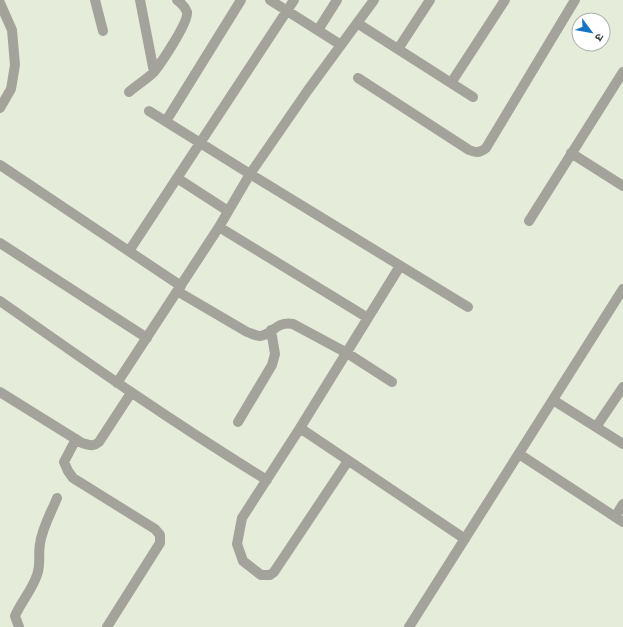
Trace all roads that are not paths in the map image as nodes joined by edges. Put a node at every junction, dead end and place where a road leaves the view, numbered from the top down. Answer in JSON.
{"nodes":[{"id":1,"x":95,"y":0,"type":"edge"},
{"id":2,"x":140,"y":0,"type":"edge"},
{"id":3,"x":177,"y":0,"type":"edge"},
{"id":4,"x":241,"y":0,"type":"edge"},
{"id":5,"x":270,"y":0,"type":"edge"},
{"id":6,"x":294,"y":0,"type":"edge"},
{"id":7,"x":336,"y":0,"type":"edge"},
{"id":8,"x":374,"y":0,"type":"edge"},
{"id":9,"x":430,"y":0,"type":"edge"},
{"id":10,"x":505,"y":0,"type":"edge"},
{"id":11,"x":575,"y":0,"type":"edge"},
{"id":12,"x":0,"y":3,"type":"edge"},
{"id":13,"x":288,"y":11,"type":"junction"},
{"id":14,"x":357,"y":23,"type":"junction"},
{"id":15,"x":318,"y":30,"type":"junction"},
{"id":16,"x":103,"y":31,"type":"dead end"},
{"id":17,"x":341,"y":45,"type":"junction"},
{"id":18,"x":398,"y":49,"type":"junction"},
{"id":19,"x":154,"y":72,"type":"junction"},
{"id":20,"x":623,"y":72,"type":"edge"},
{"id":21,"x":358,"y":78,"type":"dead end"},
{"id":22,"x":451,"y":83,"type":"junction"},
{"id":23,"x":129,"y":92,"type":"dead end"},
{"id":24,"x":473,"y":97,"type":"dead end"},
{"id":25,"x":0,"y":108,"type":"edge"},
{"id":26,"x":149,"y":111,"type":"dead end"},
{"id":27,"x":166,"y":121,"type":"junction"},
{"id":28,"x":200,"y":143,"type":"junction"},
{"id":29,"x":572,"y":153,"type":"junction"},
{"id":30,"x":0,"y":165,"type":"edge"},
{"id":31,"x":250,"y":174,"type":"junction"},
{"id":32,"x":177,"y":178,"type":"junction"},
{"id":33,"x":623,"y":186,"type":"edge"},
{"id":34,"x":228,"y":211,"type":"junction"},
{"id":35,"x":529,"y":221,"type":"dead end"},
{"id":36,"x":219,"y":227,"type":"junction"},
{"id":37,"x":0,"y":243,"type":"edge"},
{"id":38,"x":129,"y":251,"type":"junction"},
{"id":39,"x":400,"y":266,"type":"junction"},
{"id":40,"x":179,"y":288,"type":"junction"},
{"id":41,"x":623,"y":289,"type":"edge"},
{"id":42,"x":0,"y":301,"type":"edge"},
{"id":43,"x":468,"y":307,"type":"dead end"},
{"id":44,"x":368,"y":318,"type":"junction"},
{"id":45,"x":271,"y":330,"type":"junction"},
{"id":46,"x":146,"y":338,"type":"junction"},
{"id":47,"x":347,"y":353,"type":"junction"},
{"id":48,"x":392,"y":382,"type":"dead end"},
{"id":49,"x":117,"y":383,"type":"junction"},
{"id":50,"x":623,"y":387,"type":"edge"},
{"id":51,"x":0,"y":392,"type":"edge"},
{"id":52,"x":132,"y":393,"type":"junction"},
{"id":53,"x":553,"y":400,"type":"junction"},
{"id":54,"x":238,"y":422,"type":"dead end"},
{"id":55,"x":596,"y":427,"type":"junction"},
{"id":56,"x":300,"y":428,"type":"junction"},
{"id":57,"x":76,"y":439,"type":"junction"},
{"id":58,"x":623,"y":444,"type":"edge"},
{"id":59,"x":519,"y":454,"type":"junction"},
{"id":60,"x":348,"y":461,"type":"junction"},
{"id":61,"x":267,"y":480,"type":"junction"},
{"id":62,"x":57,"y":498,"type":"dead end"},
{"id":63,"x":623,"y":504,"type":"edge"},
{"id":64,"x":619,"y":520,"type":"edge"},
{"id":65,"x":465,"y":539,"type":"junction"},
{"id":66,"x":19,"y":627,"type":"edge"},
{"id":67,"x":107,"y":627,"type":"edge"},
{"id":68,"x":409,"y":627,"type":"edge"}],
"edges":[{"from":1,"to":16,"type":"street"},
{"from":2,"to":19,"type":"street"},
{"from":3,"to":19,"type":"street"},
{"from":4,"to":27,"type":"street"},
{"from":5,"to":13,"type":"street"},
{"from":6,"to":13,"type":"street"},
{"from":7,"to":15,"type":"street"},
{"from":8,"to":14,"type":"street"},
{"from":9,"to":18,"type":"street"},
{"from":10,"to":22,"type":"street"},
{"from":11,"to":21,"type":"street"},
{"from":12,"to":25,"type":"street"},
{"from":13,"to":15,"type":"street"},
{"from":13,"to":28,"type":"street"},
{"from":14,"to":17,"type":"street"},
{"from":14,"to":18,"type":"street"},
{"from":15,"to":17,"type":"street"},
{"from":17,"to":31,"type":"street"},
{"from":18,"to":22,"type":"street"},
{"from":19,"to":23,"type":"street"},
{"from":20,"to":29,"type":"street"},
{"from":22,"to":24,"type":"street"},
{"from":26,"to":27,"type":"street"},
{"from":27,"to":28,"type":"street"},
{"from":28,"to":31,"type":"street"},
{"from":28,"to":32,"type":"street"},
{"from":29,"to":33,"type":"street"},
{"from":29,"to":35,"type":"street"},
{"from":30,"to":38,"type":"street"},
{"from":31,"to":34,"type":"street"},
{"from":31,"to":39,"type":"street"},
{"from":32,"to":34,"type":"street"},
{"from":32,"to":38,"type":"street"},
{"from":34,"to":36,"type":"street"},
{"from":36,"to":40,"type":"street"},
{"from":36,"to":44,"type":"street"},
{"from":37,"to":46,"type":"street"},
{"from":38,"to":40,"type":"street"},
{"from":39,"to":43,"type":"street"},
{"from":39,"to":44,"type":"street"},
{"from":40,"to":45,"type":"street"},
{"from":40,"to":46,"type":"street"},
{"from":41,"to":53,"type":"street"},
{"from":42,"to":49,"type":"street"},
{"from":44,"to":47,"type":"street"},
{"from":45,"to":47,"type":"street"},
{"from":45,"to":54,"type":"street"},
{"from":46,"to":49,"type":"street"},
{"from":47,"to":48,"type":"street"},
{"from":47,"to":56,"type":"street"},
{"from":49,"to":52,"type":"street"},
{"from":50,"to":55,"type":"street"},
{"from":51,"to":57,"type":"street"},
{"from":52,"to":57,"type":"street"},
{"from":52,"to":61,"type":"street"},
{"from":53,"to":55,"type":"street"},
{"from":53,"to":59,"type":"street"},
{"from":55,"to":58,"type":"street"},
{"from":56,"to":60,"type":"street"},
{"from":56,"to":61,"type":"street"},
{"from":57,"to":67,"type":"street"},
{"from":59,"to":64,"type":"street"},
{"from":59,"to":65,"type":"street"},
{"from":60,"to":61,"type":"street"},
{"from":60,"to":65,"type":"street"},
{"from":62,"to":66,"type":"street"},
{"from":63,"to":64,"type":"street"},
{"from":65,"to":68,"type":"street"}]}
